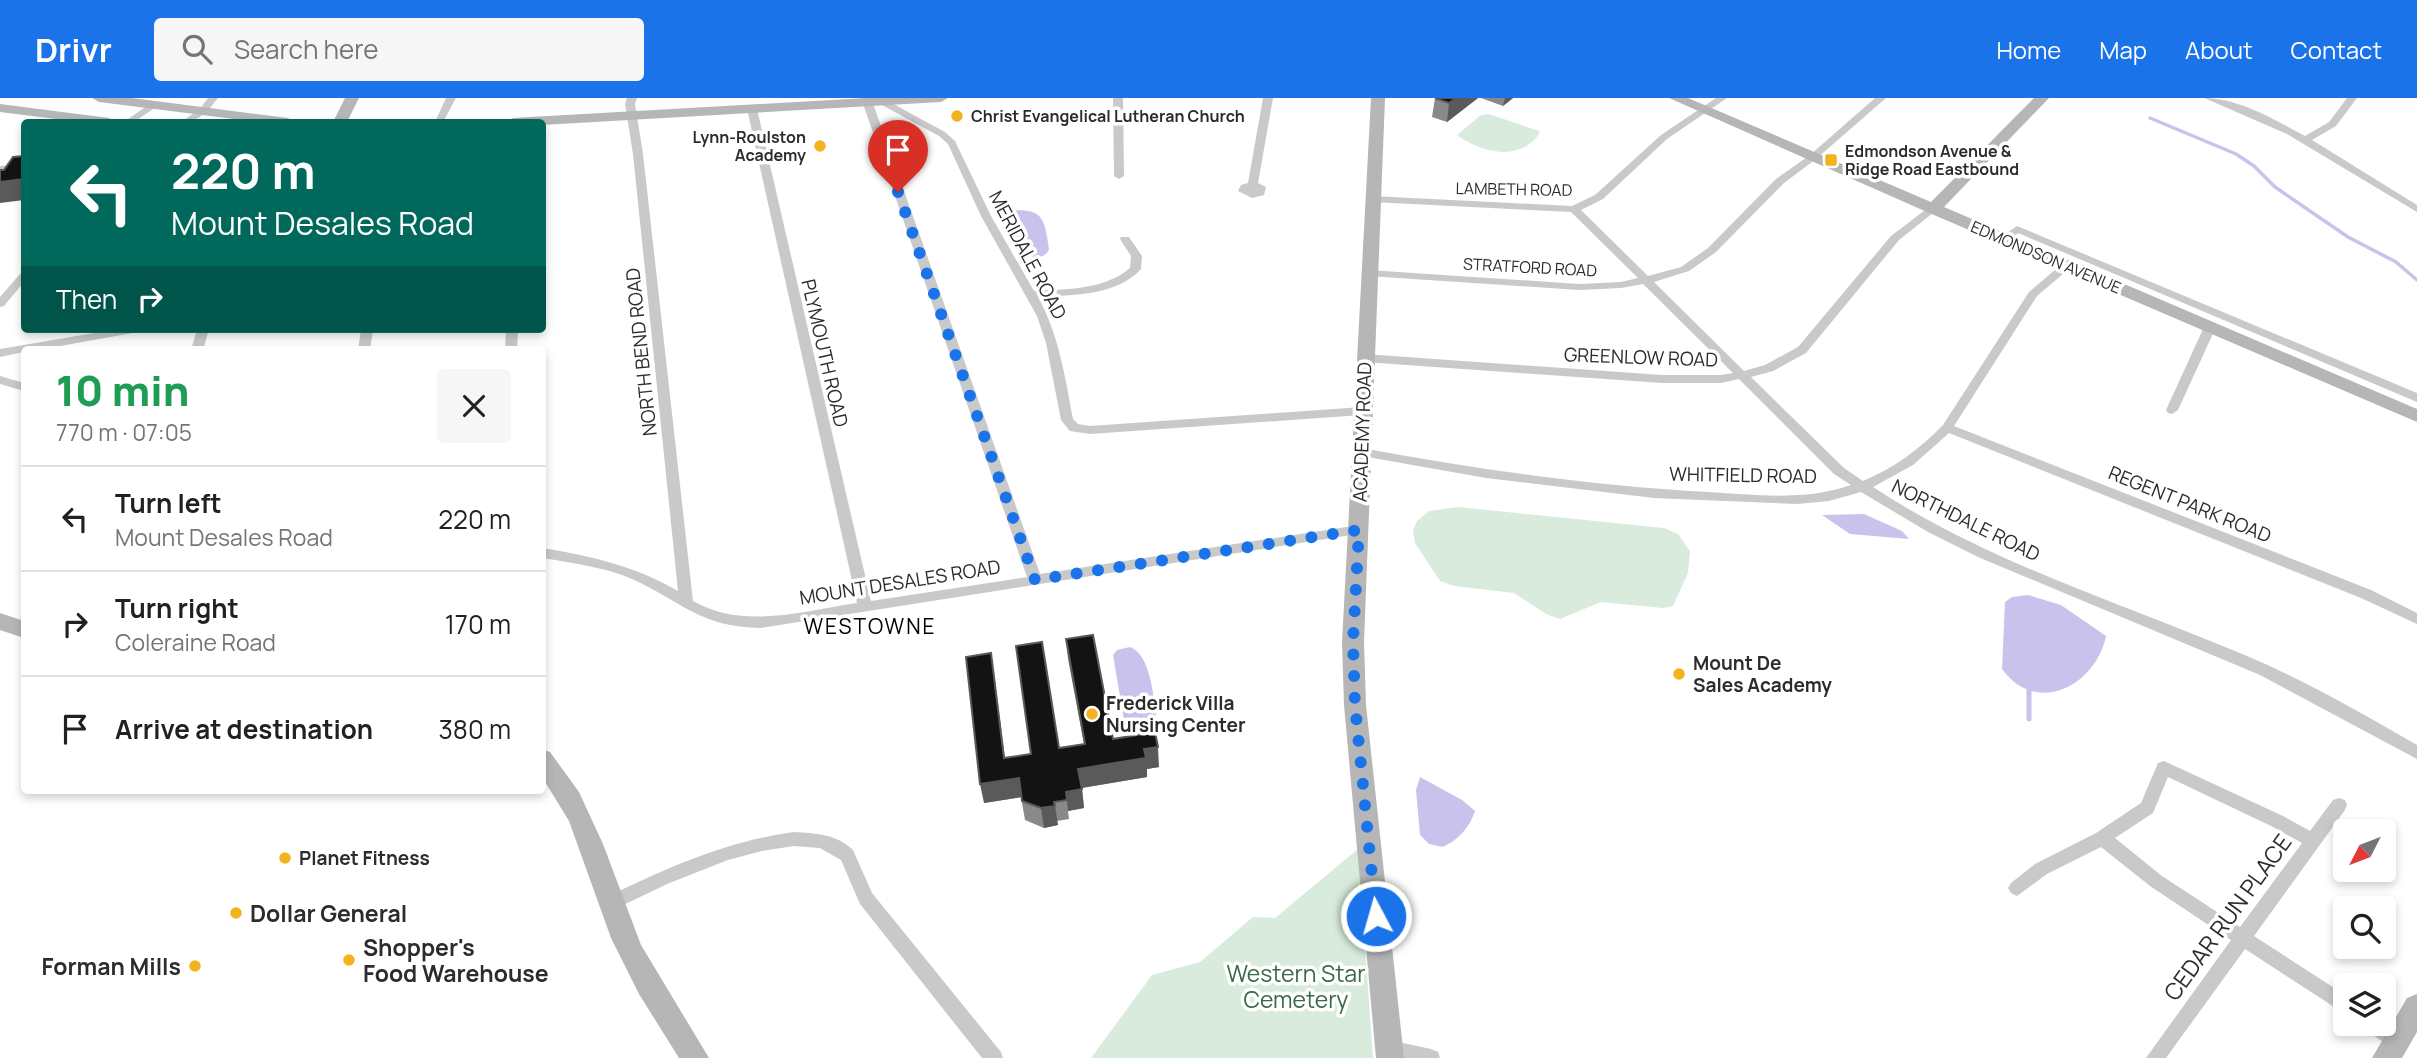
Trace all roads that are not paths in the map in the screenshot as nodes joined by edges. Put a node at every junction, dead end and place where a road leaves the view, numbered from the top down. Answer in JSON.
{"nodes":[{"id":1,"x":99,"y":98,"type":"edge"},
{"id":2,"x":213,"y":98,"type":"edge"},
{"id":3,"x":352,"y":98,"type":"edge"},
{"id":4,"x":451,"y":98,"type":"edge"},
{"id":5,"x":632,"y":98,"type":"edge"},
{"id":6,"x":941,"y":98,"type":"edge"},
{"id":7,"x":1118,"y":98,"type":"edge"},
{"id":8,"x":1268,"y":98,"type":"edge"},
{"id":9,"x":1378,"y":98,"type":"edge"},
{"id":10,"x":1676,"y":98,"type":"edge"},
{"id":11,"x":1722,"y":98,"type":"edge"},
{"id":12,"x":1881,"y":98,"type":"edge"},
{"id":13,"x":2042,"y":98,"type":"edge"},
{"id":14,"x":2209,"y":98,"type":"edge"},
{"id":15,"x":2352,"y":98,"type":"edge"},
{"id":16,"x":867,"y":100,"type":"edge"},
{"id":17,"x":883,"y":102,"type":"junction"},
{"id":18,"x":155,"y":105,"type":"junction"},
{"id":19,"x":0,"y":108,"type":"edge"},
{"id":20,"x":752,"y":109,"type":"junction"},
{"id":21,"x":202,"y":111,"type":"junction"},
{"id":22,"x":1706,"y":111,"type":"junction"},
{"id":23,"x":632,"y":116,"type":"junction"},
{"id":24,"x":86,"y":119,"type":"edge"},
{"id":25,"x":133,"y":119,"type":"edge"},
{"id":26,"x":190,"y":119,"type":"edge"},
{"id":27,"x":244,"y":119,"type":"edge"},
{"id":28,"x":342,"y":119,"type":"edge"},
{"id":29,"x":440,"y":119,"type":"edge"},
{"id":30,"x":546,"y":120,"type":"edge"},
{"id":31,"x":2304,"y":140,"type":"junction"},
{"id":32,"x":1813,"y":157,"type":"junction"},
{"id":33,"x":21,"y":167,"type":"edge"},
{"id":34,"x":0,"y":169,"type":"edge"},
{"id":35,"x":1119,"y":176,"type":"dead end"},
{"id":36,"x":1254,"y":185,"type":"dead end"},
{"id":37,"x":1372,"y":199,"type":"junction"},
{"id":38,"x":1933,"y":208,"type":"junction"},
{"id":39,"x":1574,"y":209,"type":"junction"},
{"id":40,"x":2417,"y":209,"type":"edge"},
{"id":41,"x":1125,"y":239,"type":"dead end"},
{"id":42,"x":2005,"y":239,"type":"junction"},
{"id":43,"x":2066,"y":266,"type":"junction"},
{"id":44,"x":1368,"y":273,"type":"junction"},
{"id":45,"x":21,"y":280,"type":"edge"},
{"id":46,"x":1646,"y":281,"type":"junction"},
{"id":47,"x":1032,"y":295,"type":"junction"},
{"id":48,"x":0,"y":304,"type":"edge"},
{"id":49,"x":2191,"y":311,"type":"junction"},
{"id":50,"x":2210,"y":327,"type":"junction"},
{"id":51,"x":115,"y":333,"type":"edge"},
{"id":52,"x":40,"y":346,"type":"edge"},
{"id":53,"x":21,"y":349,"type":"edge"},
{"id":54,"x":0,"y":353,"type":"edge"},
{"id":55,"x":1364,"y":358,"type":"junction"},
{"id":56,"x":1742,"y":375,"type":"junction"},
{"id":57,"x":0,"y":380,"type":"edge"},
{"id":58,"x":21,"y":386,"type":"edge"},
{"id":59,"x":2417,"y":398,"type":"edge"},
{"id":60,"x":2172,"y":410,"type":"dead end"},
{"id":61,"x":1362,"y":411,"type":"junction"},
{"id":62,"x":2417,"y":416,"type":"edge"},
{"id":63,"x":1947,"y":428,"type":"junction"},
{"id":64,"x":1361,"y":452,"type":"junction"},
{"id":65,"x":1860,"y":487,"type":"junction"},
{"id":66,"x":1359,"y":530,"type":"junction"},
{"id":67,"x":546,"y":554,"type":"edge"},
{"id":68,"x":1035,"y":580,"type":"junction"},
{"id":69,"x":685,"y":604,"type":"junction"},
{"id":70,"x":865,"y":606,"type":"junction"},
{"id":71,"x":2417,"y":619,"type":"edge"},
{"id":72,"x":0,"y":621,"type":"edge"},
{"id":73,"x":21,"y":629,"type":"edge"},
{"id":74,"x":2417,"y":753,"type":"edge"},
{"id":75,"x":546,"y":765,"type":"edge"},
{"id":76,"x":2339,"y":805,"type":"dead end"},
{"id":77,"x":2102,"y":838,"type":"junction"},
{"id":78,"x":2313,"y":841,"type":"junction"},
{"id":79,"x":2017,"y":888,"type":"dead end"},
{"id":80,"x":611,"y":903,"type":"junction"},
{"id":81,"x":2243,"y":936,"type":"junction"},
{"id":82,"x":2333,"y":997,"type":"edge"},
{"id":83,"x":2417,"y":1007,"type":"edge"},
{"id":84,"x":2392,"y":1049,"type":"edge"},
{"id":85,"x":1389,"y":1054,"type":"edge"},
{"id":86,"x":695,"y":1058,"type":"edge"},
{"id":87,"x":994,"y":1058,"type":"edge"},
{"id":88,"x":1431,"y":1058,"type":"edge"},
{"id":89,"x":2155,"y":1058,"type":"edge"}],
"edges":[{"from":1,"to":18,"type":"main road"},
{"from":2,"to":21,"type":"street"},
{"from":3,"to":28,"type":"main road"},
{"from":4,"to":29,"type":"street"},
{"from":5,"to":23,"type":"street","name":"NORTH BEND ROAD"},
{"from":6,"to":17,"type":"main road"},
{"from":7,"to":35,"type":"street"},
{"from":8,"to":36,"type":"street"},
{"from":9,"to":37,"type":"main road","name":"ACADEMY ROAD"},
{"from":10,"to":22,"type":"main road","name":"EDMONDSON AVENUE"},
{"from":11,"to":22,"type":"street","name":"LAMBETH ROAD"},
{"from":12,"to":32,"type":"street","name":"STRATFORD ROAD"},
{"from":13,"to":38,"type":"main road"},
{"from":14,"to":31,"type":"street"},
{"from":15,"to":31,"type":"street"},
{"from":16,"to":17,"type":"main road"},
{"from":16,"to":20,"type":"main road"},
{"from":16,"to":68,"type":"street"},
{"from":17,"to":47,"type":"street","name":"MERIDALE ROAD"},
{"from":18,"to":21,"type":"main road"},
{"from":18,"to":25,"type":"street"},
{"from":19,"to":24,"type":"main road"},
{"from":20,"to":23,"type":"main road"},
{"from":20,"to":70,"type":"street","name":"PLYMOUTH ROAD"},
{"from":21,"to":26,"type":"street"},
{"from":21,"to":27,"type":"main road"},
{"from":22,"to":32,"type":"main road","name":"EDMONDSON AVENUE"},
{"from":22,"to":39,"type":"street","name":"LAMBETH ROAD"},
{"from":23,"to":30,"type":"main road"},
{"from":23,"to":69,"type":"street","name":"NORTH BEND ROAD"},
{"from":31,"to":40,"type":"street"},
{"from":32,"to":38,"type":"main road","name":"EDMONDSON AVENUE"},
{"from":32,"to":46,"type":"street","name":"STRATFORD ROAD"},
{"from":33,"to":34,"type":"street"},
{"from":37,"to":39,"type":"street","name":"LAMBETH ROAD"},
{"from":37,"to":44,"type":"main road","name":"ACADEMY ROAD"},
{"from":38,"to":42,"type":"main road","name":"EDMONDSON AVENUE"},
{"from":38,"to":56,"type":"street","name":"GREENLOW ROAD"},
{"from":39,"to":46,"type":"street","name":"NORTHDALE ROAD"},
{"from":41,"to":47,"type":"street"},
{"from":42,"to":43,"type":"main road","name":"EDMONDSON AVENUE"},
{"from":42,"to":49,"type":"street"},
{"from":43,"to":49,"type":"main road","name":"EDMONDSON AVENUE"},
{"from":43,"to":63,"type":"street","name":"WHITFIELD ROAD"},
{"from":44,"to":46,"type":"street","name":"STRATFORD ROAD"},
{"from":44,"to":55,"type":"main road","name":"ACADEMY ROAD"},
{"from":45,"to":48,"type":"street"},
{"from":46,"to":56,"type":"street","name":"NORTHDALE ROAD"},
{"from":47,"to":61,"type":"street","name":"MERIDALE ROAD"},
{"from":49,"to":50,"type":"main road","name":"EDMONDSON AVENUE"},
{"from":49,"to":59,"type":"street"},
{"from":50,"to":60,"type":"street"},
{"from":50,"to":62,"type":"main road","name":"EDMONDSON AVENUE"},
{"from":51,"to":52,"type":"street"},
{"from":53,"to":54,"type":"street"},
{"from":55,"to":56,"type":"street","name":"GREENLOW ROAD"},
{"from":55,"to":61,"type":"main road","name":"ACADEMY ROAD"},
{"from":56,"to":65,"type":"street","name":"NORTHDALE ROAD"},
{"from":57,"to":58,"type":"street"},
{"from":61,"to":64,"type":"main road","name":"ACADEMY ROAD"},
{"from":63,"to":65,"type":"street","name":"WHITFIELD ROAD"},
{"from":63,"to":71,"type":"street","name":"REGENT PARK ROAD"},
{"from":64,"to":65,"type":"street","name":"WHITFIELD ROAD"},
{"from":64,"to":66,"type":"main road","name":"ACADEMY ROAD"},
{"from":65,"to":74,"type":"street","name":"NORTHDALE ROAD"},
{"from":66,"to":68,"type":"street","name":"MOUNT DESALES ROAD"},
{"from":66,"to":85,"type":"main road","name":"ACADEMY ROAD"},
{"from":67,"to":69,"type":"street","name":"MOUNT DESALES ROAD"},
{"from":68,"to":70,"type":"street","name":"MOUNT DESALES ROAD"},
{"from":69,"to":70,"type":"street","name":"MOUNT DESALES ROAD"},
{"from":72,"to":73,"type":"main road"},
{"from":75,"to":80,"type":"main road"},
{"from":76,"to":78,"type":"street","name":"CEDAR RUN PLACE"},
{"from":77,"to":78,"type":"street"},
{"from":77,"to":79,"type":"street"},
{"from":77,"to":81,"type":"street"},
{"from":78,"to":81,"type":"street","name":"CEDAR RUN PLACE"},
{"from":80,"to":86,"type":"main road"},
{"from":80,"to":87,"type":"street"},
{"from":81,"to":82,"type":"street"},
{"from":81,"to":89,"type":"street","name":"CEDAR RUN PLACE"},
{"from":83,"to":84,"type":"main road"},
{"from":85,"to":88,"type":"street"}]}
